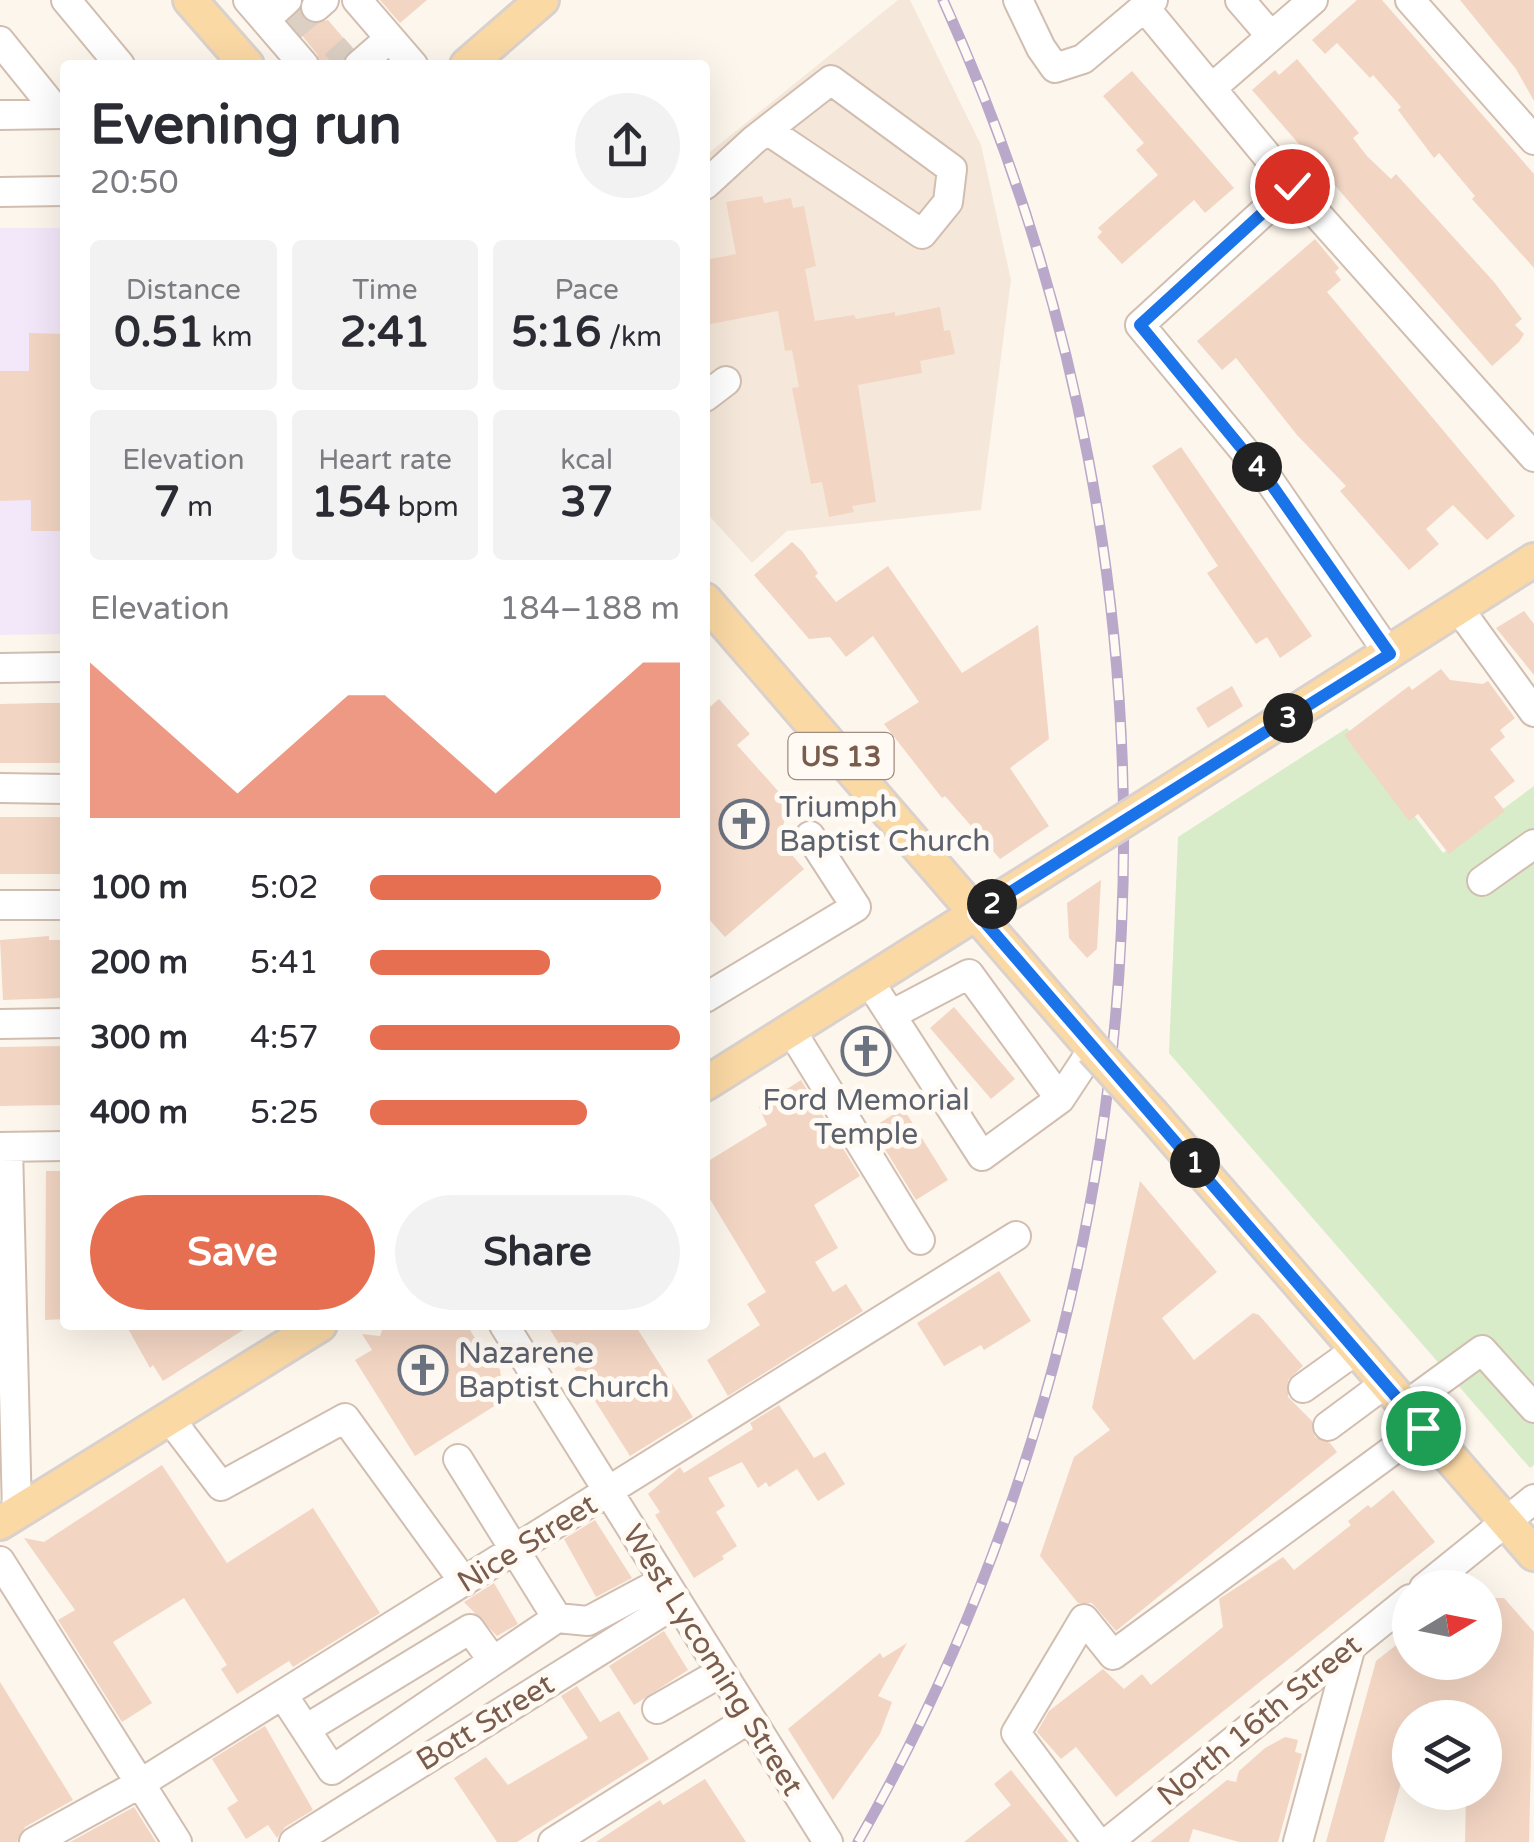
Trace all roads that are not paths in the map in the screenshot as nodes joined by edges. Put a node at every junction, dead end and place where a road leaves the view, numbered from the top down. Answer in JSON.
{"nodes":[{"id":1,"x":190,"y":0,"type":"edge"},
{"id":2,"x":287,"y":0,"type":"tunnel mouth"},
{"id":3,"x":357,"y":0,"type":"edge"},
{"id":4,"x":542,"y":0,"type":"edge"},
{"id":5,"x":1018,"y":0,"type":"edge"},
{"id":6,"x":1240,"y":0,"type":"edge"},
{"id":7,"x":1313,"y":0,"type":"edge"},
{"id":8,"x":1410,"y":0,"type":"edge"},
{"id":9,"x":1149,"y":4,"type":"edge"},
{"id":10,"x":80,"y":5,"type":"edge"},
{"id":11,"x":216,"y":30,"type":"junction"},
{"id":12,"x":275,"y":34,"type":"edge"},
{"id":13,"x":1272,"y":36,"type":"junction"},
{"id":14,"x":0,"y":42,"type":"edge"},
{"id":15,"x":397,"y":50,"type":"edge"},
{"id":16,"x":356,"y":56,"type":"tunnel mouth"},
{"id":17,"x":117,"y":60,"type":"edge"},
{"id":18,"x":243,"y":60,"type":"edge"},
{"id":19,"x":473,"y":60,"type":"edge"},
{"id":20,"x":1213,"y":86,"type":"junction"},
{"id":21,"x":60,"y":112,"type":"edge"},
{"id":22,"x":0,"y":114,"type":"edge"},
{"id":23,"x":60,"y":114,"type":"edge"},
{"id":24,"x":767,"y":130,"type":"junction"},
{"id":25,"x":1534,"y":140,"type":"edge"},
{"id":26,"x":710,"y":181,"type":"edge"},
{"id":27,"x":1292,"y":186,"type":"junction"},
{"id":28,"x":60,"y":191,"type":"edge"},
{"id":29,"x":0,"y":192,"type":"edge"},
{"id":30,"x":1534,"y":457,"type":"edge"},
{"id":31,"x":1534,"y":560,"type":"edge"},
{"id":32,"x":710,"y":606,"type":"edge"},
{"id":33,"x":1459,"y":609,"type":"junction"},
{"id":34,"x":1390,"y":654,"type":"junction"},
{"id":35,"x":60,"y":667,"type":"edge"},
{"id":36,"x":0,"y":668,"type":"edge"},
{"id":37,"x":1534,"y":712,"type":"edge"},
{"id":38,"x":0,"y":788,"type":"edge"},
{"id":39,"x":60,"y":788,"type":"edge"},
{"id":40,"x":810,"y":836,"type":"dead end"},
{"id":41,"x":1534,"y":844,"type":"edge"},
{"id":42,"x":1482,"y":881,"type":"dead end"},
{"id":43,"x":60,"y":905,"type":"edge"},
{"id":44,"x":0,"y":906,"type":"edge"},
{"id":45,"x":977,"y":913,"type":"junction"},
{"id":46,"x":869,"y":981,"type":"junction"},
{"id":47,"x":710,"y":995,"type":"edge"},
{"id":48,"x":891,"y":1015,"type":"junction"},
{"id":49,"x":60,"y":1023,"type":"edge"},
{"id":50,"x":0,"y":1024,"type":"edge"},
{"id":51,"x":791,"y":1030,"type":"junction"},
{"id":52,"x":1093,"y":1049,"type":"junction"},
{"id":53,"x":710,"y":1081,"type":"edge"},
{"id":54,"x":1060,"y":1098,"type":"junction"},
{"id":55,"x":60,"y":1146,"type":"edge"},
{"id":56,"x":4,"y":1147,"type":"edge"},
{"id":57,"x":1016,"y":1236,"type":"dead end"},
{"id":58,"x":920,"y":1240,"type":"dead end"},
{"id":59,"x":312,"y":1330,"type":"edge"},
{"id":60,"x":507,"y":1330,"type":"edge"},
{"id":61,"x":1356,"y":1350,"type":"junction"},
{"id":62,"x":1303,"y":1388,"type":"dead end"},
{"id":63,"x":1405,"y":1406,"type":"junction"},
{"id":64,"x":1534,"y":1408,"type":"edge"},
{"id":65,"x":170,"y":1419,"type":"junction"},
{"id":66,"x":1328,"y":1426,"type":"dead end"},
{"id":67,"x":458,"y":1459,"type":"dead end"},
{"id":68,"x":608,"y":1492,"type":"junction"},
{"id":69,"x":1534,"y":1499,"type":"edge"},
{"id":70,"x":9,"y":1518,"type":"edge"},
{"id":71,"x":1506,"y":1522,"type":"junction"},
{"id":72,"x":514,"y":1550,"type":"junction"},
{"id":73,"x":1534,"y":1554,"type":"edge"},
{"id":74,"x":0,"y":1561,"type":"edge"},
{"id":75,"x":1446,"y":1570,"type":"edge"},
{"id":76,"x":464,"y":1582,"type":"junction"},
{"id":77,"x":670,"y":1592,"type":"junction"},
{"id":78,"x":1392,"y":1613,"type":"edge"},
{"id":79,"x":557,"y":1618,"type":"junction"},
{"id":80,"x":1351,"y":1646,"type":"junction"},
{"id":81,"x":493,"y":1661,"type":"junction"},
{"id":82,"x":720,"y":1673,"type":"junction"},
{"id":83,"x":284,"y":1695,"type":"junction"},
{"id":84,"x":657,"y":1709,"type":"dead end"},
{"id":85,"x":749,"y":1719,"type":"junction"},
{"id":86,"x":306,"y":1729,"type":"junction"},
{"id":87,"x":141,"y":1783,"type":"junction"},
{"id":88,"x":34,"y":1842,"type":"edge"},
{"id":89,"x":177,"y":1842,"type":"edge"},
{"id":90,"x":294,"y":1842,"type":"edge"},
{"id":91,"x":552,"y":1842,"type":"edge"},
{"id":92,"x":828,"y":1842,"type":"edge"},
{"id":93,"x":1098,"y":1842,"type":"edge"},
{"id":94,"x":1108,"y":1842,"type":"edge"},
{"id":95,"x":1298,"y":1842,"type":"edge"}],
"edges":[{"from":1,"to":11,"type":"main road"},
{"from":2,"to":12,"type":"street"},
{"from":3,"to":15,"type":"street"},
{"from":4,"to":19,"type":"main road"},
{"from":5,"to":9,"type":"street"},
{"from":6,"to":13,"type":"street"},
{"from":7,"to":13,"type":"street"},
{"from":8,"to":25,"type":"street"},
{"from":9,"to":20,"type":"street"},
{"from":10,"to":17,"type":"street"},
{"from":11,"to":12,"type":"street"},
{"from":11,"to":18,"type":"main road"},
{"from":13,"to":20,"type":"street"},
{"from":14,"to":21,"type":"street"},
{"from":15,"to":16,"type":"street"},
{"from":20,"to":27,"type":"street"},
{"from":22,"to":23,"type":"street"},
{"from":24,"to":24,"type":"street"},
{"from":24,"to":26,"type":"street"},
{"from":27,"to":30,"type":"street"},
{"from":27,"to":34,"type":"street"},
{"from":28,"to":29,"type":"street"},
{"from":31,"to":33,"type":"main road"},
{"from":32,"to":45,"type":"main road","number":"US 13"},
{"from":33,"to":34,"type":"main road"},
{"from":33,"to":37,"type":"street"},
{"from":34,"to":45,"type":"main road","bridge":true},
{"from":35,"to":36,"type":"street"},
{"from":38,"to":39,"type":"street"},
{"from":40,"to":47,"type":"street"},
{"from":41,"to":42,"type":"street"},
{"from":43,"to":44,"type":"street"},
{"from":45,"to":46,"type":"main road"},
{"from":45,"to":52,"type":"main road","number":"US 13"},
{"from":46,"to":48,"type":"street"},
{"from":46,"to":51,"type":"main road"},
{"from":48,"to":54,"type":"street"},
{"from":48,"to":54,"type":"street"},
{"from":49,"to":50,"type":"street"},
{"from":51,"to":53,"type":"main road"},
{"from":51,"to":58,"type":"street"},
{"from":52,"to":54,"type":"street"},
{"from":52,"to":61,"type":"main road","number":"US 13","bridge":true},
{"from":55,"to":56,"type":"street"},
{"from":56,"to":70,"type":"street"},
{"from":57,"to":68,"type":"street","name":"Nice Street"},
{"from":59,"to":65,"type":"main road"},
{"from":60,"to":68,"type":"street","name":"West Lycoming Street"},
{"from":61,"to":62,"type":"street"},
{"from":61,"to":63,"type":"main road","number":"US 13"},
{"from":63,"to":64,"type":"street"},
{"from":63,"to":66,"type":"street"},
{"from":63,"to":71,"type":"main road","number":"US 13"},
{"from":63,"to":93,"type":"street"},
{"from":65,"to":70,"type":"main road"},
{"from":65,"to":76,"type":"street"},
{"from":67,"to":72,"type":"street"},
{"from":68,"to":72,"type":"street","name":"Nice Street"},
{"from":68,"to":77,"type":"street","name":"West Lycoming Street"},
{"from":69,"to":71,"type":"street"},
{"from":71,"to":73,"type":"main road","number":"US 13"},
{"from":71,"to":75,"type":"street"},
{"from":72,"to":76,"type":"street","name":"Nice Street"},
{"from":72,"to":79,"type":"street"},
{"from":74,"to":87,"type":"street"},
{"from":76,"to":83,"type":"street","name":"Nice Street"},
{"from":77,"to":79,"type":"street"},
{"from":77,"to":82,"type":"street","name":"West Lycoming Street"},
{"from":77,"to":90,"type":"street","name":"Bott Street"},
{"from":78,"to":80,"type":"street","name":"North 16th Street"},
{"from":79,"to":81,"type":"street"},
{"from":80,"to":94,"type":"street","name":"North 16th Street"},
{"from":80,"to":95,"type":"street"},
{"from":81,"to":86,"type":"street"},
{"from":81,"to":86,"type":"street"},
{"from":82,"to":84,"type":"street"},
{"from":82,"to":85,"type":"street","name":"West Lycoming Street"},
{"from":83,"to":86,"type":"street"},
{"from":83,"to":87,"type":"street","name":"Nice Street"},
{"from":85,"to":91,"type":"street"},
{"from":85,"to":92,"type":"street","name":"West Lycoming Street"},
{"from":87,"to":88,"type":"street","name":"Nice Street"},
{"from":87,"to":89,"type":"street"}]}
